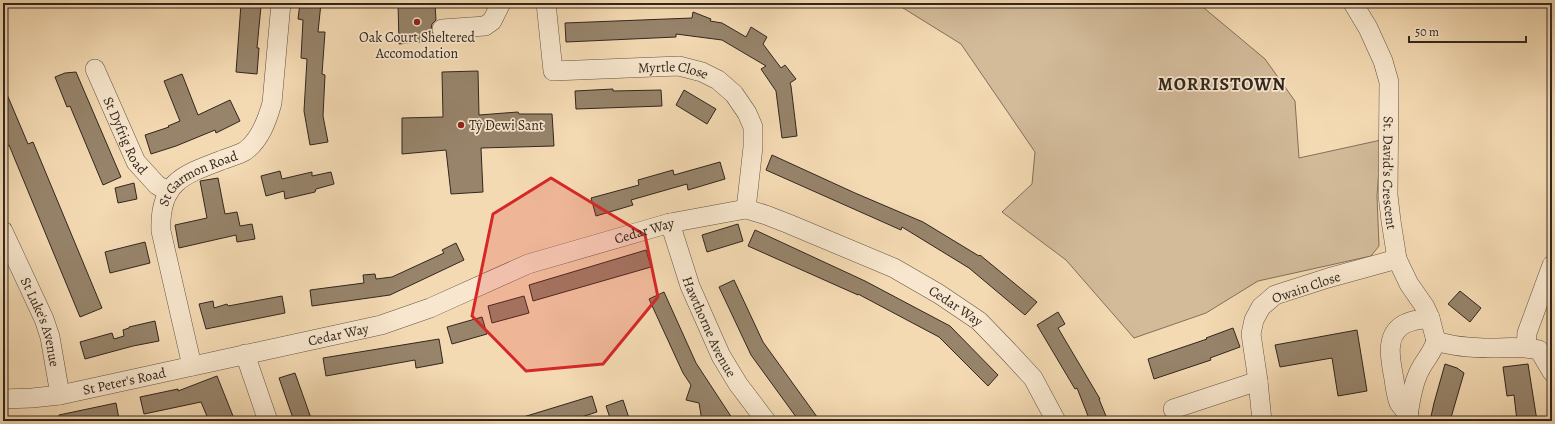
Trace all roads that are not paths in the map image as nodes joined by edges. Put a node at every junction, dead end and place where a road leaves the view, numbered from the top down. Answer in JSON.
{"nodes":[{"id":1,"x":281,"y":3,"type":"edge"},
{"id":2,"x":501,"y":3,"type":"edge"},
{"id":3,"x":546,"y":3,"type":"edge"},
{"id":4,"x":1353,"y":3,"type":"edge"},
{"id":5,"x":442,"y":29,"type":"dead end"},
{"id":6,"x":95,"y":69,"type":"dead end"},
{"id":7,"x":169,"y":192,"type":"junction"},
{"id":8,"x":746,"y":209,"type":"junction"},
{"id":9,"x":670,"y":223,"type":"junction"},
{"id":10,"x":3,"y":231,"type":"edge"},
{"id":11,"x":1397,"y":258,"type":"junction"},
{"id":12,"x":1552,"y":265,"type":"edge"},
{"id":13,"x":1430,"y":318,"type":"junction"},
{"id":14,"x":1436,"y":341,"type":"junction"},
{"id":15,"x":1526,"y":347,"type":"junction"},
{"id":16,"x":245,"y":354,"type":"junction"},
{"id":17,"x":192,"y":366,"type":"junction"},
{"id":18,"x":1552,"y":372,"type":"edge"},
{"id":19,"x":1258,"y":381,"type":"junction"},
{"id":20,"x":60,"y":395,"type":"junction"},
{"id":21,"x":3,"y":399,"type":"edge"},
{"id":22,"x":1173,"y":409,"type":"dead end"},
{"id":23,"x":1408,"y":418,"type":"edge"},
{"id":24,"x":268,"y":421,"type":"edge"},
{"id":25,"x":766,"y":421,"type":"edge"},
{"id":26,"x":1056,"y":421,"type":"edge"},
{"id":27,"x":1262,"y":421,"type":"edge"}],
"edges":[{"from":1,"to":7,"type":"street","name":"St Garmon Road"},
{"from":2,"to":5,"type":"street"},
{"from":3,"to":8,"type":"street","name":"Myrtle Close"},
{"from":4,"to":11,"type":"street","name":"St. David's Crescent"},
{"from":6,"to":7,"type":"street","name":"St Dyfrig Road"},
{"from":7,"to":17,"type":"street","name":"St Garmon Road"},
{"from":8,"to":9,"type":"street","name":"Cedar Way"},
{"from":8,"to":26,"type":"street","name":"Cedar Way"},
{"from":9,"to":16,"type":"street","name":"Cedar Way"},
{"from":9,"to":25,"type":"street","name":"Hawthorne Avenue"},
{"from":10,"to":20,"type":"street","name":"St Luke's Avenue"},
{"from":11,"to":13,"type":"street","name":"St. David's Crescent"},
{"from":11,"to":19,"type":"street","name":"Owain Close"},
{"from":12,"to":15,"type":"street"},
{"from":13,"to":14,"type":"street","name":"St. David's Crescent"},
{"from":13,"to":23,"type":"street"},
{"from":14,"to":15,"type":"street"},
{"from":14,"to":23,"type":"street"},
{"from":15,"to":18,"type":"street"},
{"from":16,"to":17,"type":"street","name":"St Peter's Road"},
{"from":16,"to":24,"type":"street"},
{"from":17,"to":20,"type":"street","name":"St Peter's Road"},
{"from":19,"to":22,"type":"street"},
{"from":19,"to":27,"type":"street","name":"Owain Close"},
{"from":20,"to":21,"type":"street","name":"St Peter's Road"}]}
